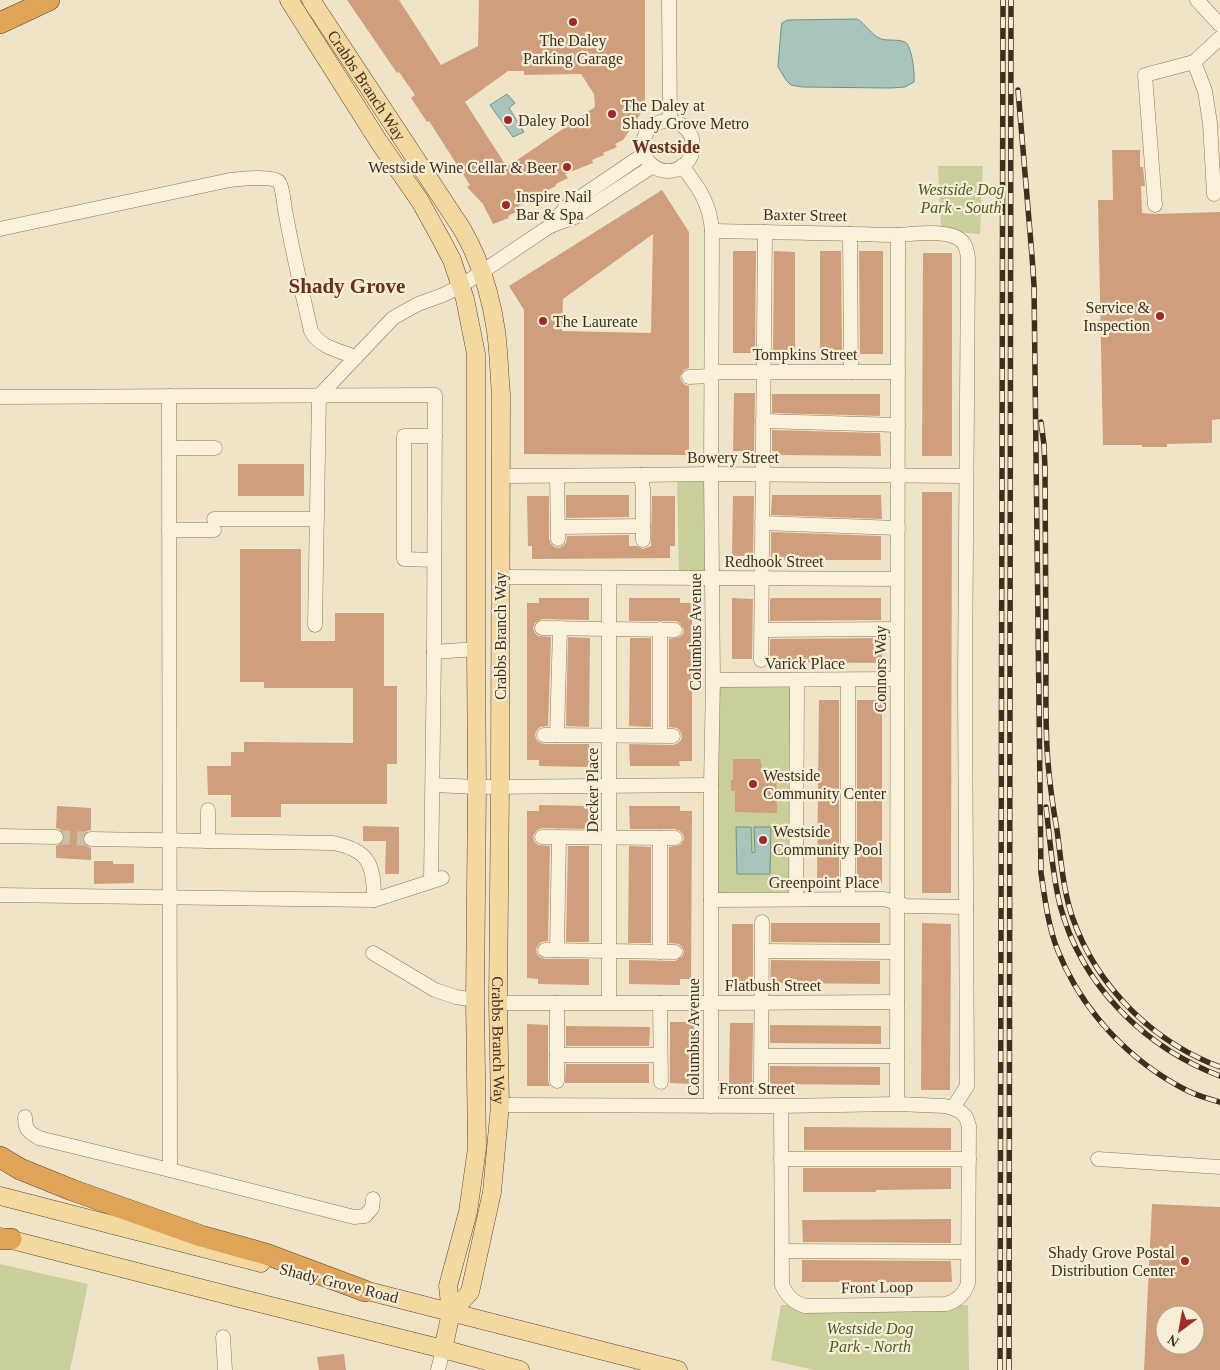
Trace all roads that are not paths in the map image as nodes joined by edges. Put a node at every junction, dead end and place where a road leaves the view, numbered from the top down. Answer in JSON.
{"nodes":[{"id":1,"x":31,"y":0,"type":"edge"},
{"id":2,"x":49,"y":0,"type":"edge"},
{"id":3,"x":289,"y":0,"type":"edge"},
{"id":4,"x":311,"y":0,"type":"edge"},
{"id":5,"x":669,"y":0,"type":"edge"},
{"id":6,"x":1197,"y":0,"type":"edge"},
{"id":7,"x":0,"y":21,"type":"edge"},
{"id":8,"x":1220,"y":25,"type":"edge"},
{"id":9,"x":1220,"y":38,"type":"edge"},
{"id":10,"x":1194,"y":62,"type":"junction"},
{"id":11,"x":670,"y":121,"type":"junction"},
{"id":12,"x":644,"y":154,"type":"junction"},
{"id":13,"x":653,"y":166,"type":"junction"},
{"id":14,"x":682,"y":166,"type":"junction"},
{"id":15,"x":1214,"y":194,"type":"dead end"},
{"id":16,"x":1155,"y":205,"type":"dead end"},
{"id":17,"x":550,"y":226,"type":"junction"},
{"id":18,"x":0,"y":229,"type":"edge"},
{"id":19,"x":712,"y":232,"type":"junction"},
{"id":20,"x":765,"y":232,"type":"junction"},
{"id":21,"x":850,"y":234,"type":"junction"},
{"id":22,"x":898,"y":235,"type":"junction"},
{"id":23,"x":482,"y":272,"type":"junction"},
{"id":24,"x":461,"y":286,"type":"junction"},
{"id":25,"x":356,"y":357,"type":"junction"},
{"id":26,"x":764,"y":372,"type":"junction"},
{"id":27,"x":851,"y":372,"type":"junction"},
{"id":28,"x":898,"y":372,"type":"junction"},
{"id":29,"x":711,"y":374,"type":"junction"},
{"id":30,"x":689,"y":377,"type":"dead end"},
{"id":31,"x":169,"y":396,"type":"junction"},
{"id":32,"x":319,"y":396,"type":"junction"},
{"id":33,"x":0,"y":397,"type":"edge"},
{"id":34,"x":763,"y":421,"type":"junction"},
{"id":35,"x":898,"y":425,"type":"junction"},
{"id":36,"x":435,"y":436,"type":"junction"},
{"id":37,"x":169,"y":448,"type":"junction"},
{"id":38,"x":214,"y":448,"type":"dead end"},
{"id":39,"x":711,"y":474,"type":"junction"},
{"id":40,"x":763,"y":475,"type":"junction"},
{"id":41,"x":500,"y":476,"type":"junction"},
{"id":42,"x":557,"y":476,"type":"junction"},
{"id":43,"x":641,"y":476,"type":"junction"},
{"id":44,"x":898,"y":476,"type":"junction"},
{"id":45,"x":966,"y":476,"type":"junction"},
{"id":46,"x":317,"y":519,"type":"junction"},
{"id":47,"x":762,"y":524,"type":"junction"},
{"id":48,"x":643,"y":526,"type":"junction"},
{"id":49,"x":898,"y":528,"type":"junction"},
{"id":50,"x":169,"y":530,"type":"junction"},
{"id":51,"x":642,"y":540,"type":"dead end"},
{"id":52,"x":434,"y":560,"type":"junction"},
{"id":53,"x":500,"y":577,"type":"junction"},
{"id":54,"x":609,"y":578,"type":"junction"},
{"id":55,"x":712,"y":578,"type":"junction"},
{"id":56,"x":762,"y":578,"type":"junction"},
{"id":57,"x":898,"y":579,"type":"junction"},
{"id":58,"x":316,"y":625,"type":"dead end"},
{"id":59,"x":542,"y":628,"type":"dead end"},
{"id":60,"x":560,"y":628,"type":"junction"},
{"id":61,"x":609,"y":629,"type":"junction"},
{"id":62,"x":898,"y":629,"type":"junction"},
{"id":63,"x":660,"y":630,"type":"junction"},
{"id":64,"x":675,"y":630,"type":"dead end"},
{"id":65,"x":762,"y":630,"type":"junction"},
{"id":66,"x":476,"y":650,"type":"junction"},
{"id":67,"x":434,"y":652,"type":"junction"},
{"id":68,"x":761,"y":660,"type":"dead end"},
{"id":69,"x":897,"y":679,"type":"junction"},
{"id":70,"x":713,"y":680,"type":"junction"},
{"id":71,"x":797,"y":680,"type":"junction"},
{"id":72,"x":848,"y":680,"type":"junction"},
{"id":73,"x":609,"y":735,"type":"junction"},
{"id":74,"x":433,"y":785,"type":"junction"},
{"id":75,"x":711,"y":785,"type":"junction"},
{"id":76,"x":478,"y":786,"type":"junction"},
{"id":77,"x":500,"y":786,"type":"junction"},
{"id":78,"x":610,"y":786,"type":"junction"},
{"id":79,"x":208,"y":810,"type":"dead end"},
{"id":80,"x":0,"y":836,"type":"edge"},
{"id":81,"x":542,"y":837,"type":"dead end"},
{"id":82,"x":559,"y":837,"type":"junction"},
{"id":83,"x":609,"y":837,"type":"junction"},
{"id":84,"x":56,"y":838,"type":"tunnel mouth"},
{"id":85,"x":660,"y":838,"type":"junction"},
{"id":86,"x":675,"y":838,"type":"dead end"},
{"id":87,"x":91,"y":839,"type":"tunnel mouth"},
{"id":88,"x":169,"y":841,"type":"junction"},
{"id":89,"x":208,"y":841,"type":"junction"},
{"id":90,"x":0,"y":895,"type":"edge"},
{"id":91,"x":169,"y":897,"type":"junction"},
{"id":92,"x":796,"y":899,"type":"junction"},
{"id":93,"x":848,"y":899,"type":"junction"},
{"id":94,"x":374,"y":900,"type":"junction"},
{"id":95,"x":711,"y":900,"type":"junction"},
{"id":96,"x":897,"y":903,"type":"junction"},
{"id":97,"x":966,"y":907,"type":"junction"},
{"id":98,"x":762,"y":922,"type":"dead end"},
{"id":99,"x":762,"y":951,"type":"junction"},
{"id":100,"x":609,"y":952,"type":"junction"},
{"id":101,"x":660,"y":952,"type":"junction"},
{"id":102,"x":675,"y":952,"type":"dead end"},
{"id":103,"x":897,"y":952,"type":"junction"},
{"id":104,"x":373,"y":953,"type":"dead end"},
{"id":105,"x":475,"y":1000,"type":"junction"},
{"id":106,"x":498,"y":1002,"type":"junction"},
{"id":107,"x":609,"y":1002,"type":"junction"},
{"id":108,"x":762,"y":1002,"type":"junction"},
{"id":109,"x":897,"y":1002,"type":"junction"},
{"id":110,"x":557,"y":1003,"type":"junction"},
{"id":111,"x":660,"y":1003,"type":"junction"},
{"id":112,"x":711,"y":1003,"type":"junction"},
{"id":113,"x":557,"y":1055,"type":"junction"},
{"id":114,"x":660,"y":1055,"type":"junction"},
{"id":115,"x":761,"y":1056,"type":"junction"},
{"id":116,"x":897,"y":1056,"type":"junction"},
{"id":117,"x":557,"y":1081,"type":"dead end"},
{"id":118,"x":661,"y":1082,"type":"dead end"},
{"id":119,"x":761,"y":1084,"type":"dead end"},
{"id":120,"x":897,"y":1104,"type":"junction"},
{"id":121,"x":500,"y":1105,"type":"junction"},
{"id":122,"x":711,"y":1106,"type":"junction"},
{"id":123,"x":781,"y":1106,"type":"junction"},
{"id":124,"x":954,"y":1108,"type":"junction"},
{"id":125,"x":25,"y":1117,"type":"dead end"},
{"id":126,"x":0,"y":1157,"type":"edge"},
{"id":127,"x":969,"y":1159,"type":"junction"},
{"id":128,"x":1098,"y":1159,"type":"dead end"},
{"id":129,"x":782,"y":1160,"type":"junction"},
{"id":130,"x":1220,"y":1167,"type":"edge"},
{"id":131,"x":170,"y":1170,"type":"junction"},
{"id":132,"x":0,"y":1196,"type":"edge"},
{"id":133,"x":373,"y":1199,"type":"dead end"},
{"id":134,"x":4,"y":1238,"type":"edge"},
{"id":135,"x":782,"y":1251,"type":"junction"},
{"id":136,"x":968,"y":1252,"type":"junction"},
{"id":137,"x":365,"y":1291,"type":"junction"},
{"id":138,"x":451,"y":1313,"type":"junction"},
{"id":139,"x":223,"y":1337,"type":"dead end"},
{"id":140,"x":443,"y":1349,"type":"junction"},
{"id":141,"x":224,"y":1370,"type":"edge"},
{"id":142,"x":438,"y":1370,"type":"edge"},
{"id":143,"x":520,"y":1370,"type":"edge"},
{"id":144,"x":678,"y":1370,"type":"edge"}],
"edges":[{"from":1,"to":7,"type":"highway"},
{"from":2,"to":7,"type":"highway"},
{"from":3,"to":24,"type":"main road","name":"Crabbs Branch Way"},
{"from":4,"to":23,"type":"main road","name":"Crabbs Branch Way"},
{"from":5,"to":11,"type":"street"},
{"from":6,"to":8,"type":"street"},
{"from":9,"to":10,"type":"street"},
{"from":10,"to":15,"type":"street"},
{"from":10,"to":16,"type":"street"},
{"from":11,"to":12,"type":"street"},
{"from":11,"to":14,"type":"street"},
{"from":12,"to":13,"type":"street"},
{"from":12,"to":17,"type":"street"},
{"from":13,"to":14,"type":"street"},
{"from":13,"to":17,"type":"street"},
{"from":14,"to":19,"type":"street","name":"Columbus Avenue"},
{"from":17,"to":23,"type":"street"},
{"from":18,"to":25,"type":"street"},
{"from":19,"to":20,"type":"street","name":"Baxter Street"},
{"from":19,"to":29,"type":"street","name":"Columbus Avenue"},
{"from":20,"to":21,"type":"street","name":"Baxter Street"},
{"from":20,"to":26,"type":"street"},
{"from":21,"to":22,"type":"street","name":"Baxter Street"},
{"from":21,"to":27,"type":"street"},
{"from":22,"to":28,"type":"street","name":"Connors Way"},
{"from":22,"to":45,"type":"street","name":"Baxter Street"},
{"from":23,"to":24,"type":"street"},
{"from":23,"to":41,"type":"main road","name":"Crabbs Branch Way"},
{"from":24,"to":25,"type":"street"},
{"from":24,"to":66,"type":"main road","name":"Crabbs Branch Way"},
{"from":25,"to":32,"type":"street"},
{"from":26,"to":27,"type":"street","name":"Tompkins Street"},
{"from":26,"to":29,"type":"street","name":"Tompkins Street"},
{"from":26,"to":34,"type":"street"},
{"from":27,"to":28,"type":"street","name":"Tompkins Street"},
{"from":28,"to":35,"type":"street","name":"Connors Way"},
{"from":29,"to":30,"type":"street","name":"Tompkins Street"},
{"from":29,"to":39,"type":"street","name":"Columbus Avenue"},
{"from":31,"to":32,"type":"street"},
{"from":31,"to":33,"type":"street"},
{"from":31,"to":37,"type":"street"},
{"from":32,"to":36,"type":"street"},
{"from":32,"to":46,"type":"street"},
{"from":34,"to":35,"type":"street"},
{"from":34,"to":40,"type":"street"},
{"from":35,"to":44,"type":"street","name":"Connors Way"},
{"from":36,"to":52,"type":"street"},
{"from":36,"to":52,"type":"street"},
{"from":37,"to":38,"type":"street"},
{"from":37,"to":50,"type":"street"},
{"from":39,"to":40,"type":"street","name":"Bowery Street"},
{"from":39,"to":43,"type":"street","name":"Bowery Street"},
{"from":39,"to":55,"type":"street","name":"Columbus Avenue"},
{"from":40,"to":44,"type":"street","name":"Bowery Street"},
{"from":40,"to":47,"type":"street"},
{"from":41,"to":42,"type":"street","name":"Bowery Street"},
{"from":41,"to":53,"type":"main road","name":"Crabbs Branch Way"},
{"from":42,"to":43,"type":"street","name":"Bowery Street"},
{"from":42,"to":48,"type":"street"},
{"from":43,"to":48,"type":"street"},
{"from":44,"to":45,"type":"street","name":"Bowery Street"},
{"from":44,"to":49,"type":"street","name":"Connors Way"},
{"from":45,"to":97,"type":"street","name":"Baxter Street"},
{"from":46,"to":50,"type":"street"},
{"from":46,"to":58,"type":"street"},
{"from":47,"to":49,"type":"street"},
{"from":47,"to":56,"type":"street"},
{"from":48,"to":51,"type":"street"},
{"from":49,"to":57,"type":"street","name":"Connors Way"},
{"from":50,"to":88,"type":"street"},
{"from":52,"to":67,"type":"street"},
{"from":53,"to":54,"type":"street","name":"Redhook Street"},
{"from":53,"to":77,"type":"main road","name":"Crabbs Branch Way"},
{"from":54,"to":55,"type":"street","name":"Redhook Street"},
{"from":54,"to":61,"type":"street","name":"Decker Place"},
{"from":55,"to":56,"type":"street","name":"Redhook Street"},
{"from":55,"to":70,"type":"street","name":"Columbus Avenue"},
{"from":56,"to":57,"type":"street","name":"Redhook Street"},
{"from":56,"to":65,"type":"street"},
{"from":57,"to":62,"type":"street","name":"Connors Way"},
{"from":59,"to":60,"type":"street"},
{"from":60,"to":61,"type":"street"},
{"from":60,"to":73,"type":"street"},
{"from":61,"to":63,"type":"street"},
{"from":61,"to":73,"type":"street","name":"Decker Place"},
{"from":62,"to":65,"type":"street"},
{"from":62,"to":69,"type":"street","name":"Connors Way"},
{"from":63,"to":64,"type":"street"},
{"from":63,"to":73,"type":"street"},
{"from":65,"to":68,"type":"street"},
{"from":66,"to":67,"type":"street"},
{"from":66,"to":76,"type":"main road","name":"Crabbs Branch Way"},
{"from":67,"to":74,"type":"street"},
{"from":69,"to":72,"type":"street","name":"Varick Place"},
{"from":69,"to":96,"type":"street","name":"Connors Way"},
{"from":70,"to":71,"type":"street","name":"Varick Place"},
{"from":70,"to":75,"type":"street","name":"Columbus Avenue"},
{"from":71,"to":72,"type":"street","name":"Varick Place"},
{"from":71,"to":92,"type":"street"},
{"from":72,"to":93,"type":"street"},
{"from":73,"to":78,"type":"street","name":"Decker Place"},
{"from":74,"to":76,"type":"street"},
{"from":74,"to":94,"type":"street"},
{"from":75,"to":78,"type":"street"},
{"from":75,"to":95,"type":"street","name":"Columbus Avenue"},
{"from":76,"to":77,"type":"street"},
{"from":76,"to":105,"type":"main road","name":"Crabbs Branch Way"},
{"from":77,"to":78,"type":"street"},
{"from":77,"to":106,"type":"main road","name":"Crabbs Branch Way"},
{"from":78,"to":83,"type":"street","name":"Decker Place"},
{"from":79,"to":89,"type":"street"},
{"from":80,"to":84,"type":"street"},
{"from":81,"to":82,"type":"street"},
{"from":82,"to":83,"type":"street"},
{"from":82,"to":100,"type":"street"},
{"from":83,"to":85,"type":"street"},
{"from":83,"to":100,"type":"street","name":"Decker Place"},
{"from":85,"to":86,"type":"street"},
{"from":85,"to":101,"type":"street"},
{"from":87,"to":88,"type":"street"},
{"from":88,"to":89,"type":"street"},
{"from":88,"to":91,"type":"street"},
{"from":89,"to":94,"type":"street"},
{"from":90,"to":91,"type":"street"},
{"from":91,"to":94,"type":"street"},
{"from":91,"to":131,"type":"street"},
{"from":92,"to":93,"type":"street","name":"Greenpoint Place"},
{"from":92,"to":95,"type":"street","name":"Greenpoint Place"},
{"from":93,"to":96,"type":"street","name":"Greenpoint Place"},
{"from":95,"to":112,"type":"street","name":"Columbus Avenue"},
{"from":96,"to":97,"type":"street","name":"Greenpoint Place"},
{"from":96,"to":103,"type":"street","name":"Connors Way"},
{"from":97,"to":124,"type":"street","name":"Baxter Street"},
{"from":98,"to":99,"type":"street"},
{"from":99,"to":103,"type":"street"},
{"from":99,"to":108,"type":"street"},
{"from":100,"to":101,"type":"street"},
{"from":100,"to":107,"type":"street","name":"Decker Place"},
{"from":101,"to":102,"type":"street"},
{"from":103,"to":109,"type":"street","name":"Connors Way"},
{"from":104,"to":105,"type":"street"},
{"from":105,"to":138,"type":"main road","name":"Crabbs Branch Way"},
{"from":106,"to":110,"type":"street","name":"Flatbush Street"},
{"from":106,"to":121,"type":"main road","name":"Crabbs Branch Way"},
{"from":107,"to":110,"type":"street","name":"Flatbush Street"},
{"from":107,"to":111,"type":"street","name":"Flatbush Street"},
{"from":108,"to":109,"type":"street","name":"Flatbush Street"},
{"from":108,"to":112,"type":"street","name":"Flatbush Street"},
{"from":108,"to":115,"type":"street"},
{"from":109,"to":116,"type":"street","name":"Connors Way"},
{"from":110,"to":113,"type":"street"},
{"from":111,"to":112,"type":"street","name":"Flatbush Street"},
{"from":111,"to":114,"type":"street"},
{"from":112,"to":122,"type":"street","name":"Columbus Avenue"},
{"from":113,"to":114,"type":"street"},
{"from":113,"to":117,"type":"street"},
{"from":114,"to":118,"type":"street"},
{"from":115,"to":116,"type":"street"},
{"from":115,"to":119,"type":"street"},
{"from":116,"to":120,"type":"street","name":"Connors Way"},
{"from":120,"to":123,"type":"street","name":"Front Street"},
{"from":120,"to":124,"type":"street","name":"Front Street"},
{"from":121,"to":122,"type":"street","name":"Front Street"},
{"from":121,"to":138,"type":"main road","name":"Crabbs Branch Way"},
{"from":122,"to":123,"type":"street","name":"Front Street"},
{"from":123,"to":129,"type":"street","name":"Front Loop"},
{"from":124,"to":127,"type":"street","name":"Front Loop"},
{"from":125,"to":131,"type":"street"},
{"from":126,"to":137,"type":"highway"},
{"from":127,"to":129,"type":"street"},
{"from":127,"to":136,"type":"street","name":"Front Loop"},
{"from":128,"to":130,"type":"street"},
{"from":129,"to":135,"type":"street","name":"Front Loop"},
{"from":131,"to":133,"type":"street"},
{"from":132,"to":137,"type":"main road","name":"Shady Grove Road"},
{"from":134,"to":140,"type":"main road"},
{"from":135,"to":136,"type":"street"},
{"from":135,"to":136,"type":"street","name":"Front Loop"},
{"from":137,"to":138,"type":"main road","name":"Shady Grove Road"},
{"from":138,"to":140,"type":"main road","name":"Crabbs Branch Way"},
{"from":138,"to":144,"type":"main road","name":"Shady Grove Road"},
{"from":139,"to":141,"type":"street"},
{"from":140,"to":142,"type":"street","name":"Crabbs Branch Way"},
{"from":140,"to":143,"type":"main road"}]}
